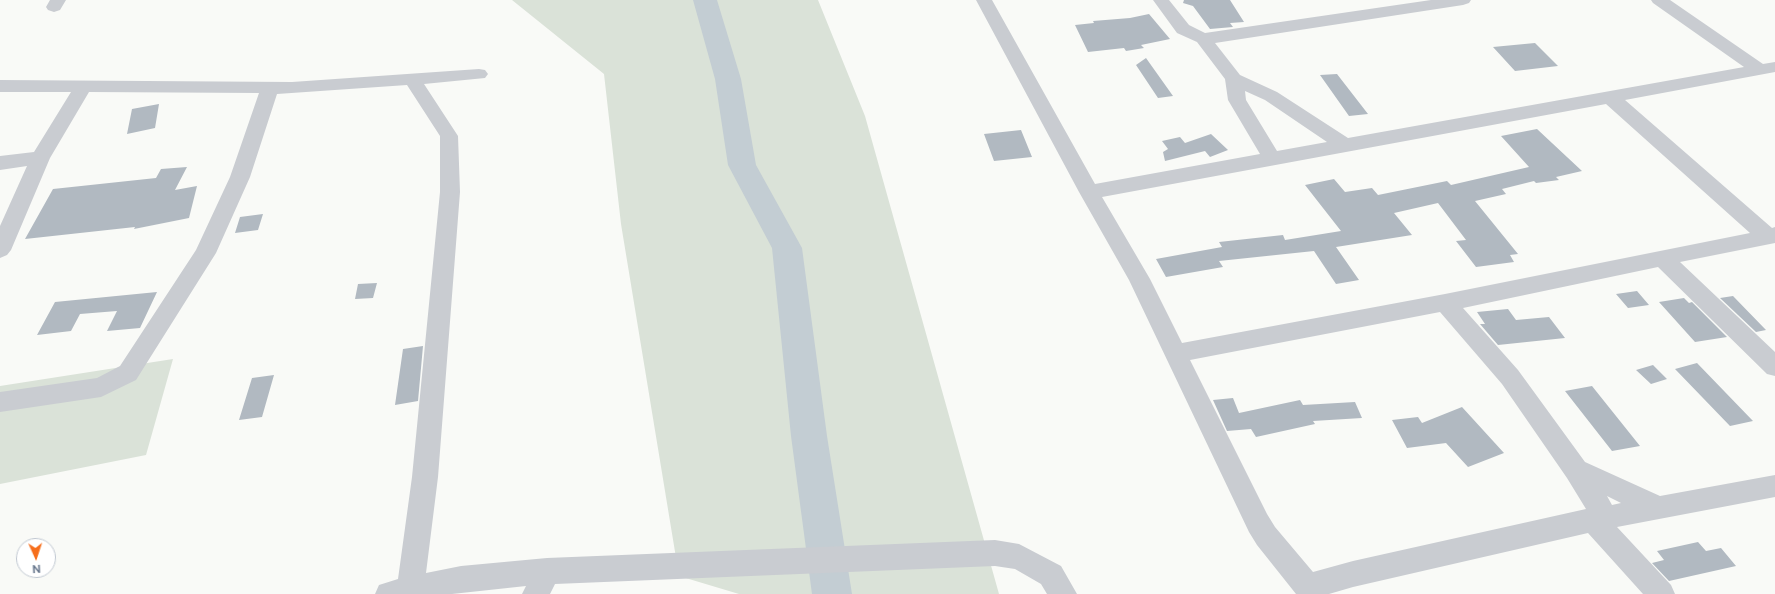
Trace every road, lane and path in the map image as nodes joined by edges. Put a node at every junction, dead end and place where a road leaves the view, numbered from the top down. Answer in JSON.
{"nodes":[{"id":1,"x":984,"y":0,"type":"edge"},
{"id":2,"x":1161,"y":0,"type":"edge"},
{"id":3,"x":1463,"y":0,"type":"edge"},
{"id":4,"x":1658,"y":0,"type":"edge"},
{"id":5,"x":1203,"y":38,"type":"junction"},
{"id":6,"x":1767,"y":68,"type":"edge"},
{"id":7,"x":479,"y":74,"type":"dead end"},
{"id":8,"x":1234,"y":79,"type":"junction"},
{"id":9,"x":413,"y":80,"type":"junction"},
{"id":10,"x":0,"y":86,"type":"edge"},
{"id":11,"x":83,"y":88,"type":"junction"},
{"id":12,"x":270,"y":88,"type":"junction"},
{"id":13,"x":1610,"y":98,"type":"junction"},
{"id":14,"x":1344,"y":146,"type":"junction"},
{"id":15,"x":40,"y":158,"type":"junction"},
{"id":16,"x":1272,"y":159,"type":"junction"},
{"id":17,"x":0,"y":163,"type":"edge"},
{"id":18,"x":1089,"y":192,"type":"junction"},
{"id":19,"x":1771,"y":236,"type":"edge"},
{"id":20,"x":0,"y":250,"type":"edge"},
{"id":21,"x":1662,"y":258,"type":"junction"},
{"id":22,"x":1444,"y":303,"type":"junction"},
{"id":23,"x":1176,"y":353,"type":"junction"},
{"id":24,"x":1775,"y":368,"type":"edge"},
{"id":25,"x":0,"y":402,"type":"edge"},
{"id":26,"x":1576,"y":470,"type":"junction"},
{"id":27,"x":1775,"y":486,"type":"edge"},
{"id":28,"x":1658,"y":508,"type":"junction"},
{"id":29,"x":1600,"y":519,"type":"junction"},
{"id":30,"x":541,"y":583,"type":"edge"},
{"id":31,"x":1302,"y":590,"type":"edge"},
{"id":32,"x":399,"y":592,"type":"edge"},
{"id":33,"x":1063,"y":594,"type":"edge"},
{"id":34,"x":1661,"y":594,"type":"edge"}],
"edges":[{"from":1,"to":18,"type":"street"},
{"from":2,"to":5,"type":"street"},
{"from":3,"to":5,"type":"street"},
{"from":4,"to":6,"type":"street"},
{"from":5,"to":8,"type":"street"},
{"from":6,"to":13,"type":"street"},
{"from":7,"to":9,"type":"street"},
{"from":8,"to":14,"type":"street"},
{"from":8,"to":16,"type":"street"},
{"from":9,"to":12,"type":"street"},
{"from":9,"to":32,"type":"street"},
{"from":10,"to":11,"type":"street"},
{"from":11,"to":12,"type":"street"},
{"from":11,"to":15,"type":"street"},
{"from":12,"to":25,"type":"street"},
{"from":13,"to":14,"type":"street"},
{"from":13,"to":19,"type":"street"},
{"from":14,"to":16,"type":"street"},
{"from":15,"to":17,"type":"street"},
{"from":15,"to":20,"type":"street"},
{"from":16,"to":18,"type":"street"},
{"from":18,"to":23,"type":"street"},
{"from":19,"to":21,"type":"street"},
{"from":21,"to":22,"type":"street"},
{"from":21,"to":24,"type":"street"},
{"from":22,"to":23,"type":"street"},
{"from":22,"to":26,"type":"street"},
{"from":23,"to":31,"type":"street"},
{"from":26,"to":28,"type":"street"},
{"from":26,"to":29,"type":"street"},
{"from":27,"to":28,"type":"street"},
{"from":28,"to":29,"type":"street"},
{"from":29,"to":31,"type":"street"},
{"from":29,"to":34,"type":"street"},
{"from":30,"to":32,"type":"street"},
{"from":30,"to":33,"type":"street"}]}
